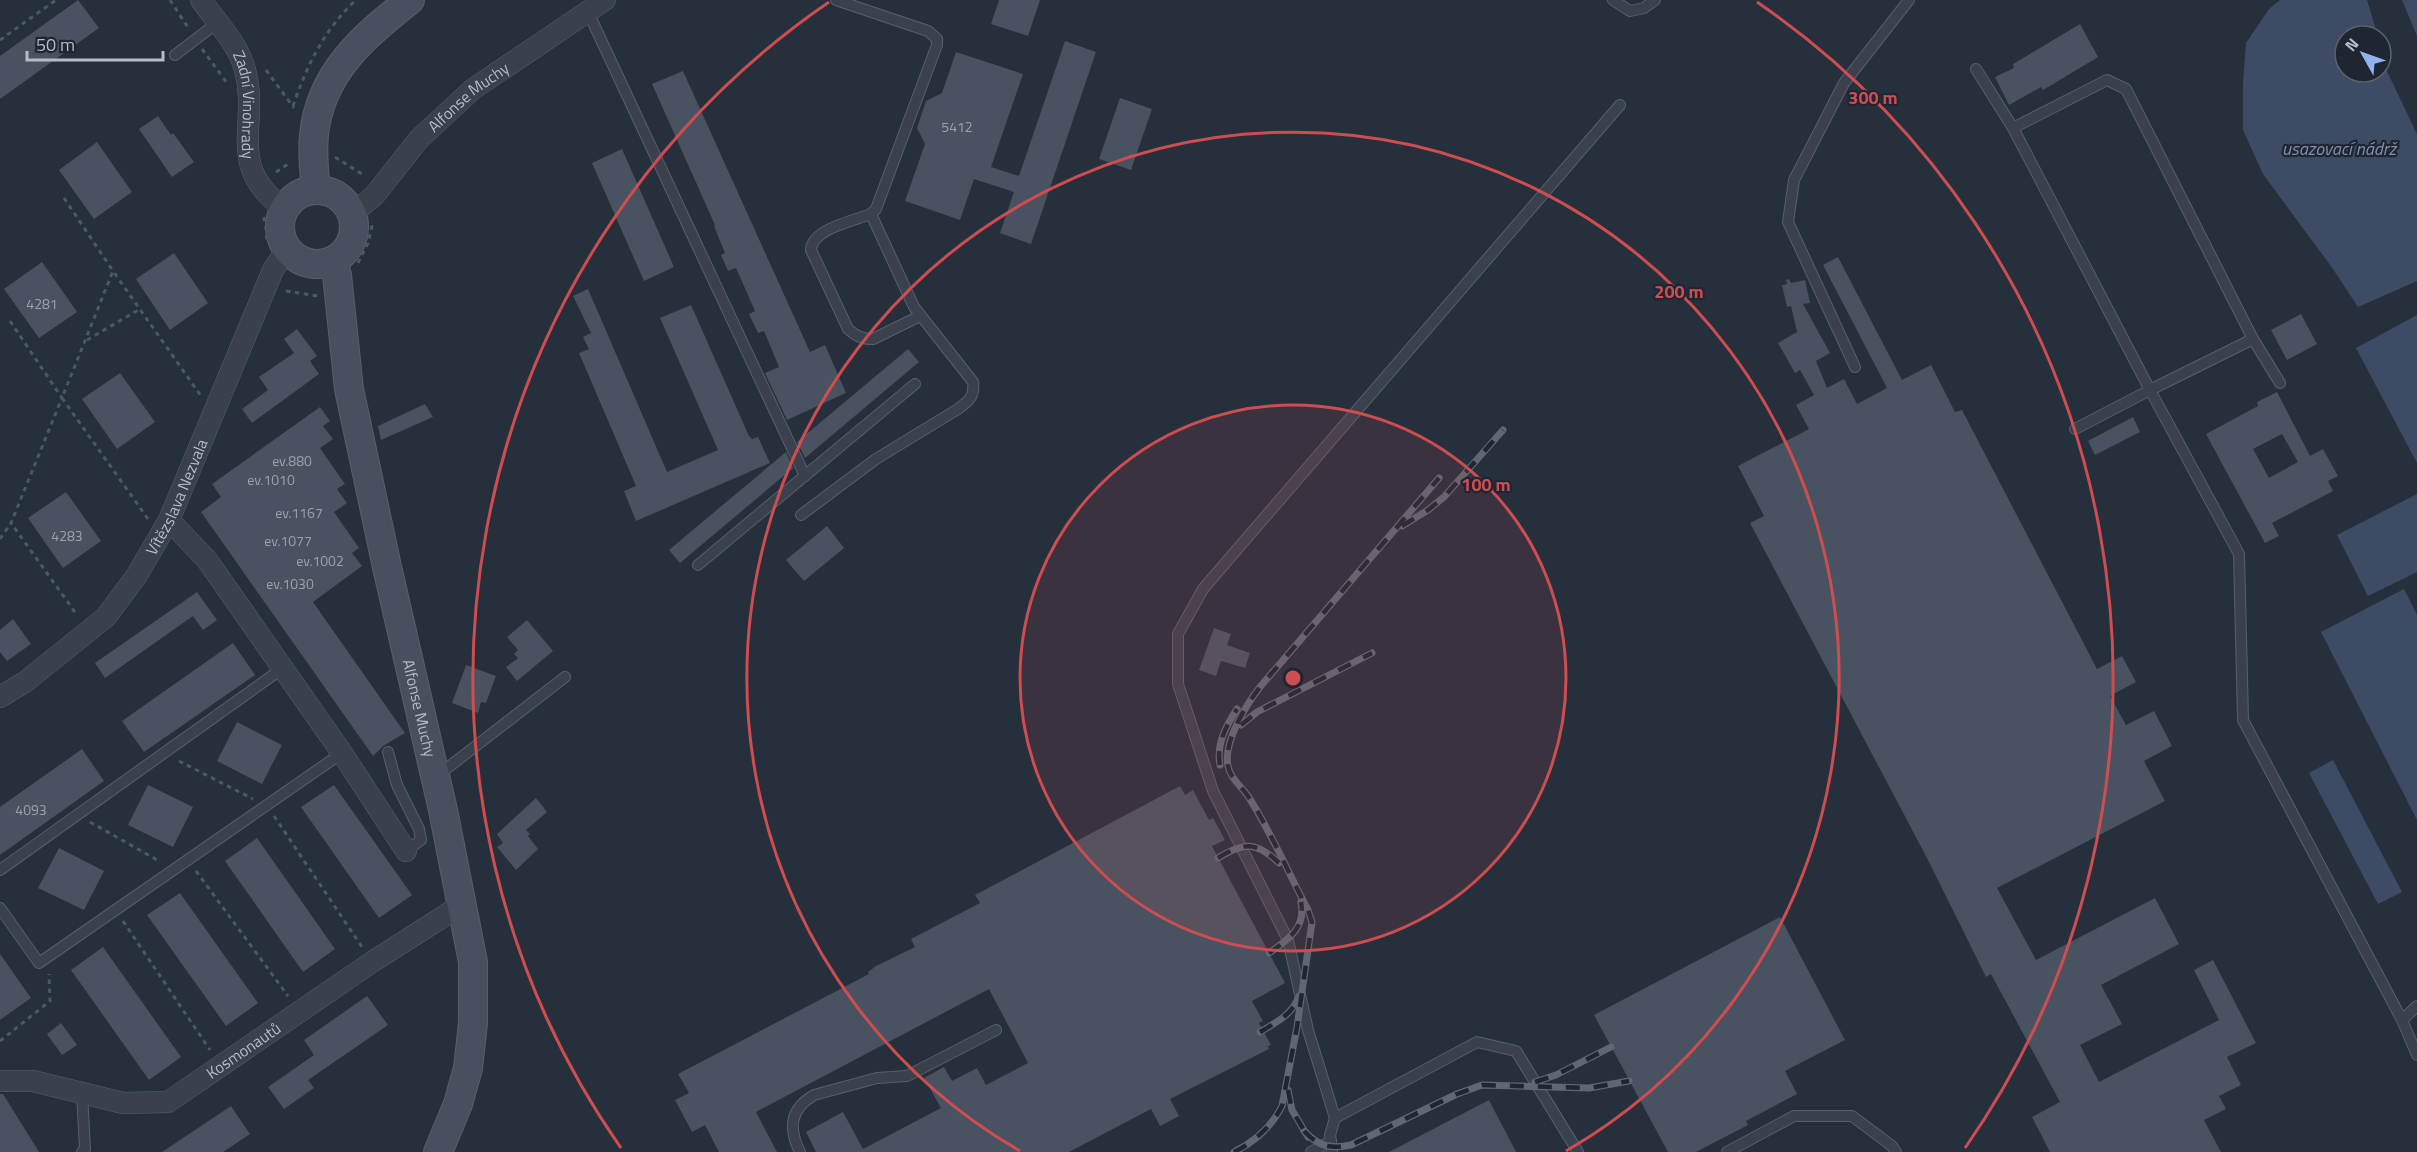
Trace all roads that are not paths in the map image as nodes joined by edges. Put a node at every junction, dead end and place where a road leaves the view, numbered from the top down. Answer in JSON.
{"nodes":[{"id":1,"x":201,"y":0,"type":"edge"},
{"id":2,"x":410,"y":0,"type":"edge"},
{"id":3,"x":836,"y":0,"type":"edge"},
{"id":4,"x":1613,"y":0,"type":"edge"},
{"id":5,"x":1655,"y":0,"type":"edge"},
{"id":6,"x":1909,"y":0,"type":"edge"},
{"id":7,"x":597,"y":6,"type":"edge"},
{"id":8,"x":217,"y":23,"type":"junction"},
{"id":9,"x":175,"y":55,"type":"dead end"},
{"id":10,"x":1976,"y":69,"type":"dead end"},
{"id":11,"x":1620,"y":105,"type":"dead end"},
{"id":12,"x":2013,"y":128,"type":"junction"},
{"id":13,"x":316,"y":190,"type":"junction"},
{"id":14,"x":272,"y":209,"type":"junction"},
{"id":15,"x":871,"y":214,"type":"junction"},
{"id":16,"x":362,"y":217,"type":"junction"},
{"id":17,"x":277,"y":247,"type":"junction"},
{"id":18,"x":345,"y":262,"type":"junction"},
{"id":19,"x":920,"y":315,"type":"junction"},
{"id":20,"x":2253,"y":339,"type":"junction"},
{"id":21,"x":1855,"y":367,"type":"dead end"},
{"id":22,"x":2280,"y":383,"type":"dead end"},
{"id":23,"x":915,"y":384,"type":"dead end"},
{"id":24,"x":2150,"y":390,"type":"junction"},
{"id":25,"x":2075,"y":429,"type":"dead end"},
{"id":26,"x":805,"y":476,"type":"junction"},
{"id":27,"x":801,"y":515,"type":"dead end"},
{"id":28,"x":164,"y":527,"type":"junction"},
{"id":29,"x":698,"y":565,"type":"dead end"},
{"id":30,"x":283,"y":668,"type":"junction"},
{"id":31,"x":565,"y":678,"type":"dead end"},
{"id":32,"x":0,"y":697,"type":"edge"},
{"id":33,"x":388,"y":752,"type":"dead end"},
{"id":34,"x":342,"y":753,"type":"junction"},
{"id":35,"x":435,"y":778,"type":"junction"},
{"id":36,"x":406,"y":851,"type":"joint"},
{"id":37,"x":0,"y":870,"type":"edge"},
{"id":38,"x":463,"y":904,"type":"junction"},
{"id":39,"x":0,"y":908,"type":"edge"},
{"id":40,"x":2417,"y":1006,"type":"edge"},
{"id":41,"x":2402,"y":1020,"type":"junction"},
{"id":42,"x":996,"y":1030,"type":"dead end"},
{"id":43,"x":2417,"y":1055,"type":"edge"},
{"id":44,"x":0,"y":1081,"type":"edge"},
{"id":45,"x":82,"y":1093,"type":"junction"},
{"id":46,"x":1335,"y":1118,"type":"junction"},
{"id":47,"x":1331,"y":1147,"type":"edge"},
{"id":48,"x":82,"y":1152,"type":"edge"},
{"id":49,"x":438,"y":1152,"type":"edge"},
{"id":50,"x":800,"y":1152,"type":"edge"},
{"id":51,"x":1311,"y":1152,"type":"edge"},
{"id":52,"x":1578,"y":1152,"type":"edge"},
{"id":53,"x":1727,"y":1152,"type":"edge"},
{"id":54,"x":1896,"y":1152,"type":"edge"}],
"edges":[{"from":1,"to":8,"type":"street","name":"Zadní Vinohrady"},
{"from":2,"to":13,"type":"main road"},
{"from":3,"to":15,"type":"lane"},
{"from":4,"to":5,"type":"lane"},
{"from":6,"to":21,"type":"lane"},
{"from":7,"to":16,"type":"street","name":"Alfonse Muchy"},
{"from":7,"to":26,"type":"lane"},
{"from":8,"to":9,"type":"lane"},
{"from":8,"to":14,"type":"street","name":"Zadní Vinohrady"},
{"from":10,"to":12,"type":"lane"},
{"from":11,"to":46,"type":"lane"},
{"from":12,"to":20,"type":"lane"},
{"from":12,"to":24,"type":"lane"},
{"from":13,"to":14,"type":"main road"},
{"from":13,"to":16,"type":"main road"},
{"from":14,"to":17,"type":"main road"},
{"from":15,"to":19,"type":"lane"},
{"from":15,"to":19,"type":"lane"},
{"from":16,"to":18,"type":"main road"},
{"from":17,"to":18,"type":"main road"},
{"from":17,"to":28,"type":"street","name":"Vítězslava Nezvala"},
{"from":18,"to":35,"type":"main road","name":"Alfonse Muchy"},
{"from":19,"to":27,"type":"lane"},
{"from":20,"to":22,"type":"lane"},
{"from":20,"to":24,"type":"lane"},
{"from":23,"to":26,"type":"lane"},
{"from":24,"to":25,"type":"lane"},
{"from":24,"to":41,"type":"lane"},
{"from":26,"to":29,"type":"lane"},
{"from":28,"to":30,"type":"street"},
{"from":28,"to":32,"type":"street","name":"Vítězslava Nezvala"},
{"from":30,"to":34,"type":"street"},
{"from":30,"to":37,"type":"lane"},
{"from":31,"to":35,"type":"lane"},
{"from":33,"to":36,"type":"lane"},
{"from":34,"to":36,"type":"street"},
{"from":34,"to":39,"type":"lane"},
{"from":35,"to":38,"type":"main road","name":"Alfonse Muchy"},
{"from":38,"to":45,"type":"street","name":"Kosmonautů"},
{"from":38,"to":49,"type":"main road","name":"Alfonse Muchy"},
{"from":40,"to":41,"type":"lane"},
{"from":41,"to":43,"type":"lane"},
{"from":42,"to":50,"type":"lane"},
{"from":44,"to":45,"type":"street","name":"Kosmonautů"},
{"from":45,"to":48,"type":"lane"},
{"from":46,"to":47,"type":"lane"},
{"from":46,"to":52,"type":"lane"},
{"from":47,"to":51,"type":"lane"},
{"from":53,"to":54,"type":"lane"}]}
